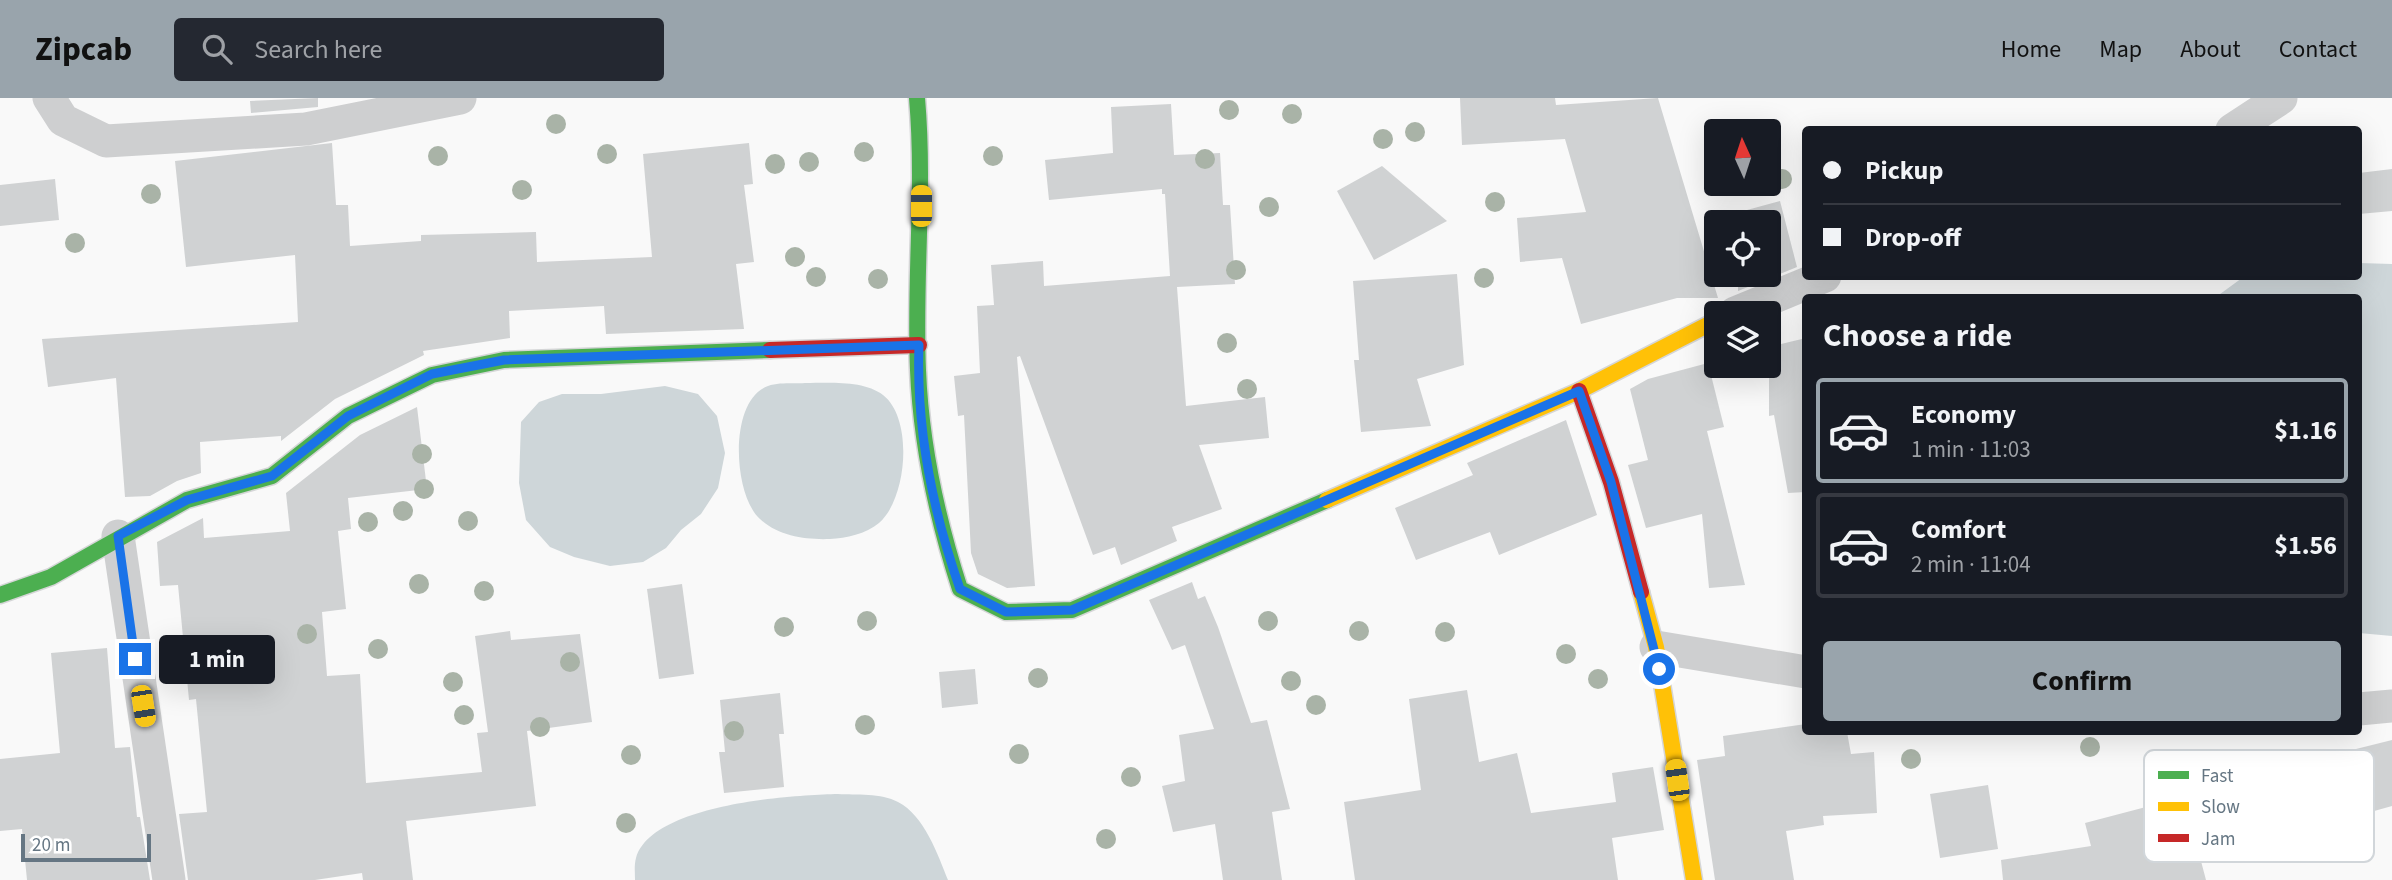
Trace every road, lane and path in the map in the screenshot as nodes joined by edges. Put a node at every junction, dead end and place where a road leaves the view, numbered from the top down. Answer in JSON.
{"nodes":[{"id":1,"x":49,"y":98,"type":"edge"},
{"id":2,"x":460,"y":98,"type":"edge"},
{"id":3,"x":917,"y":98,"type":"edge"},
{"id":4,"x":2281,"y":98,"type":"edge"},
{"id":5,"x":2238,"y":126,"type":"edge"},
{"id":6,"x":1815,"y":280,"type":"edge"},
{"id":7,"x":1764,"y":301,"type":"edge"},
{"id":8,"x":1704,"y":326,"type":"edge"},
{"id":9,"x":919,"y":345,"type":"junction"},
{"id":10,"x":1579,"y":391,"type":"junction"},
{"id":11,"x":118,"y":536,"type":"junction"},
{"id":12,"x":0,"y":595,"type":"edge"},
{"id":13,"x":1656,"y":647,"type":"junction"},
{"id":14,"x":1802,"y":671,"type":"edge"},
{"id":15,"x":2392,"y":706,"type":"edge"},
{"id":16,"x":2362,"y":709,"type":"edge"},
{"id":17,"x":169,"y":880,"type":"edge"},
{"id":18,"x":1694,"y":880,"type":"edge"}],
"edges":[{"from":1,"to":2,"type":"street"},
{"from":3,"to":9,"type":"street"},
{"from":4,"to":5,"type":"street"},
{"from":6,"to":7,"type":"street"},
{"from":8,"to":10,"type":"street"},
{"from":9,"to":10,"type":"street"},
{"from":9,"to":11,"type":"street"},
{"from":10,"to":13,"type":"street"},
{"from":11,"to":12,"type":"street"},
{"from":11,"to":17,"type":"street"},
{"from":13,"to":14,"type":"street"},
{"from":13,"to":18,"type":"street"},
{"from":15,"to":16,"type":"street"}]}
